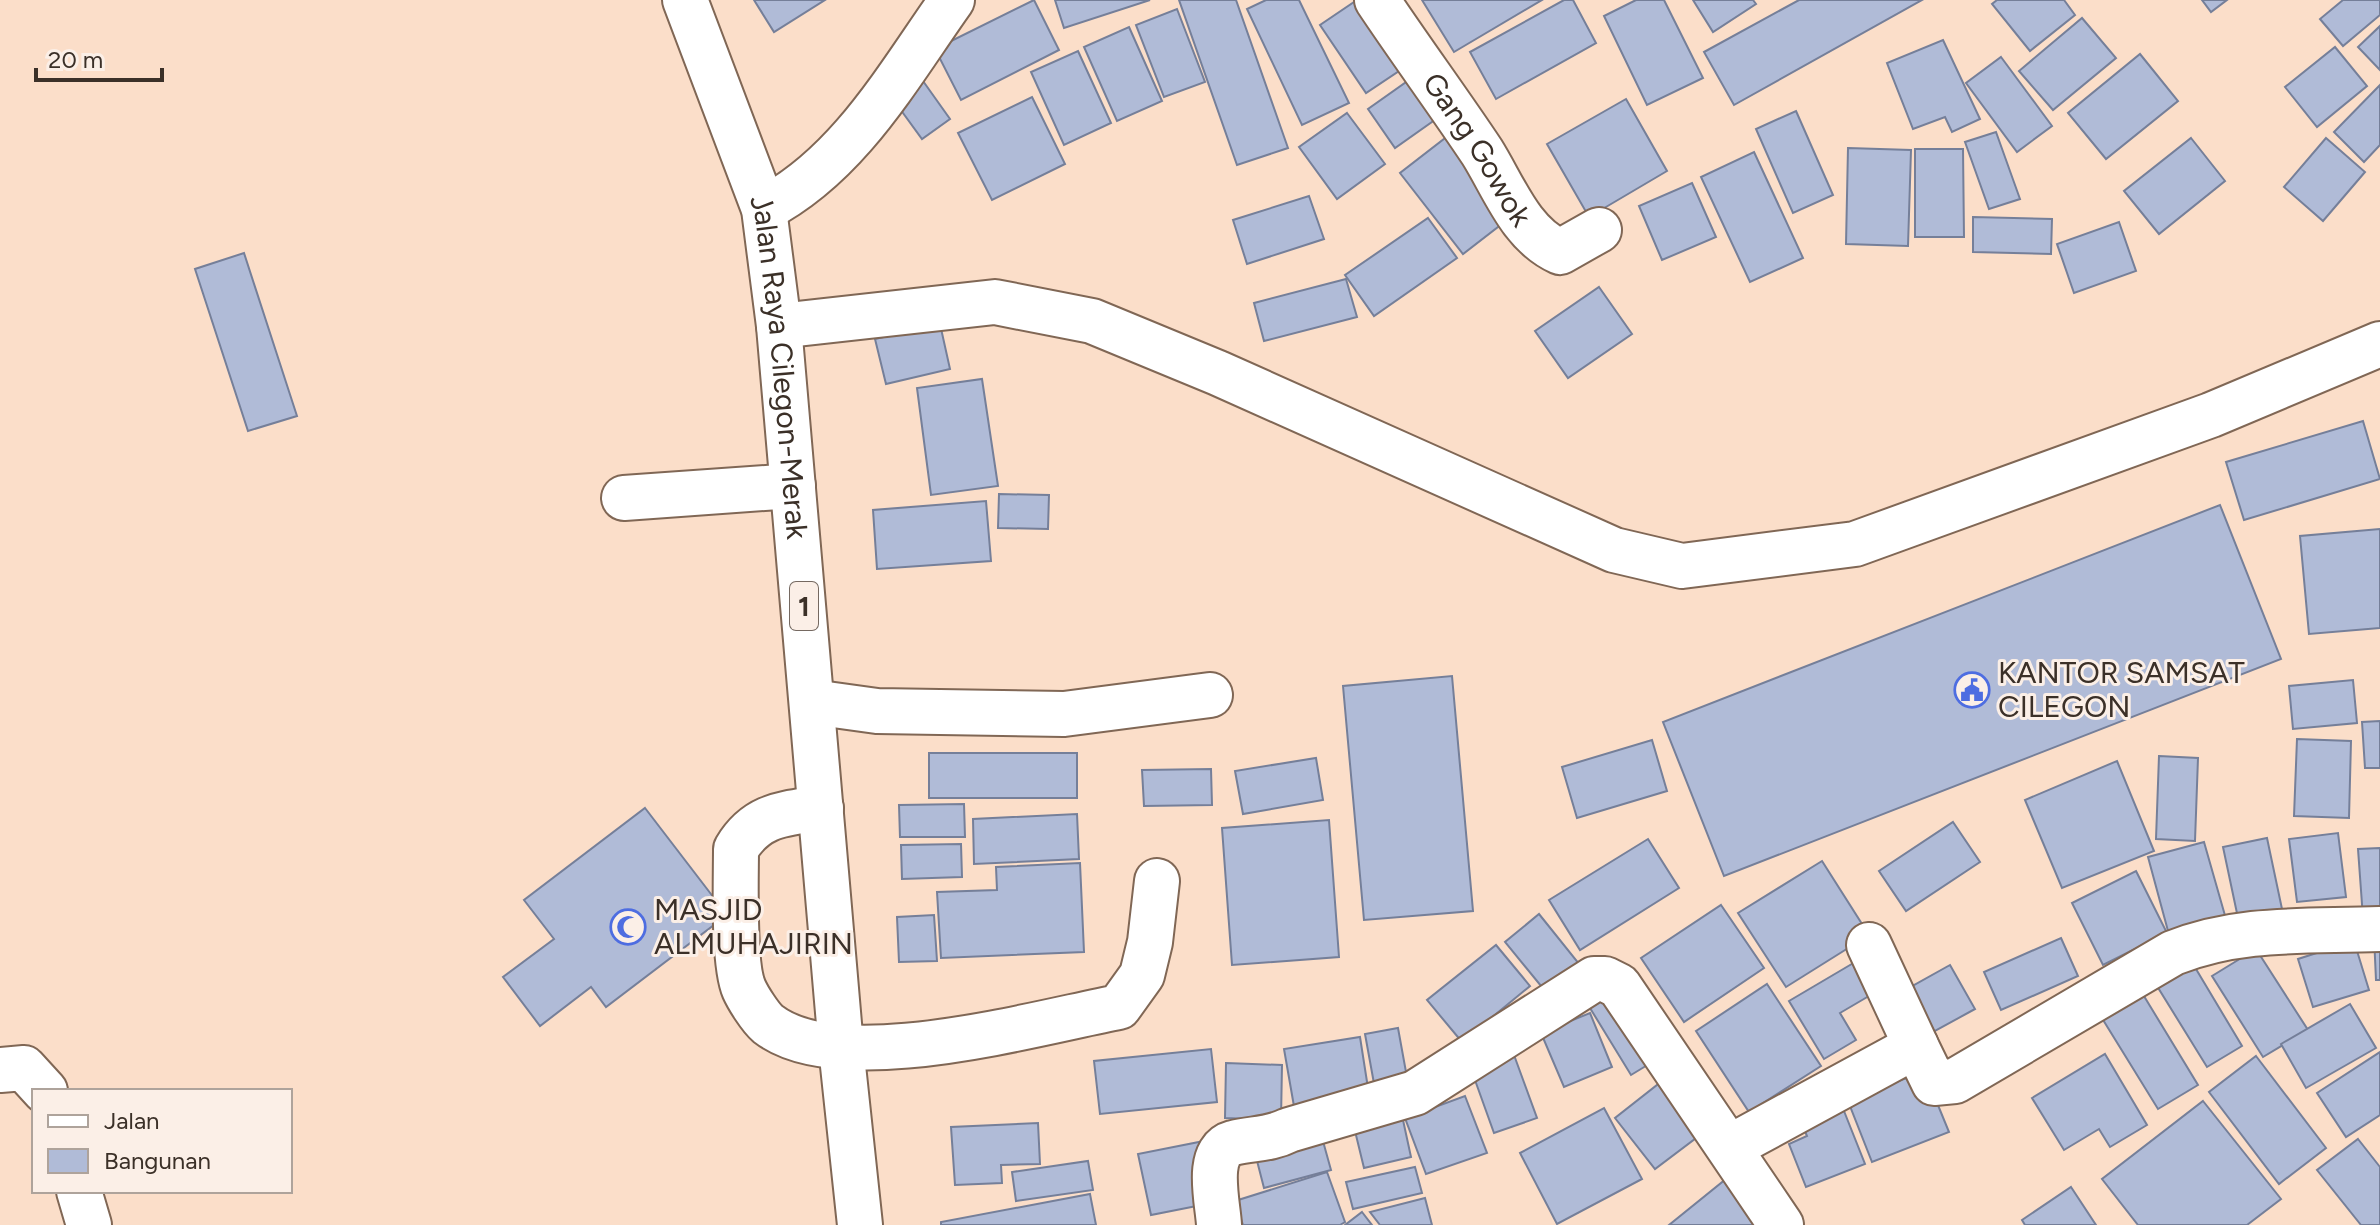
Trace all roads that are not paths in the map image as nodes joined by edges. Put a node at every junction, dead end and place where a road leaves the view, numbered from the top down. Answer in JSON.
{"nodes":[{"id":1,"x":685,"y":0,"type":"edge"},
{"id":2,"x":952,"y":0,"type":"edge"},
{"id":3,"x":1377,"y":0,"type":"edge"},
{"id":4,"x":764,"y":209,"type":"junction"},
{"id":5,"x":1599,"y":230,"type":"dead end"},
{"id":6,"x":779,"y":326,"type":"junction"},
{"id":7,"x":2380,"y":344,"type":"edge"},
{"id":8,"x":793,"y":486,"type":"junction"},
{"id":9,"x":624,"y":498,"type":"dead end"},
{"id":10,"x":1210,"y":695,"type":"dead end"},
{"id":11,"x":812,"y":702,"type":"junction"},
{"id":12,"x":821,"y":808,"type":"junction"},
{"id":13,"x":1157,"y":881,"type":"dead end"},
{"id":14,"x":2380,"y":929,"type":"edge"},
{"id":15,"x":1869,"y":945,"type":"dead end"},
{"id":16,"x":1916,"y":1046,"type":"junction"},
{"id":17,"x":841,"y":1047,"type":"junction"},
{"id":18,"x":0,"y":1070,"type":"edge"},
{"id":19,"x":43,"y":1089,"type":"edge"},
{"id":20,"x":1730,"y":1147,"type":"junction"},
{"id":21,"x":80,"y":1193,"type":"edge"},
{"id":22,"x":89,"y":1225,"type":"edge"},
{"id":23,"x":860,"y":1225,"type":"edge"},
{"id":24,"x":1219,"y":1225,"type":"edge"},
{"id":25,"x":1781,"y":1225,"type":"edge"}],
"edges":[{"from":1,"to":4,"type":"main road","name":"Jalan Raya Cilegon-Merak","number":"1"},
{"from":2,"to":4,"type":"main road"},
{"from":3,"to":5,"type":"main road","name":"Gang Gowok"},
{"from":4,"to":6,"type":"main road","name":"Jalan Raya Cilegon-Merak","number":"1"},
{"from":6,"to":7,"type":"main road"},
{"from":6,"to":8,"type":"main road","name":"Jalan Raya Cilegon-Merak","number":"1"},
{"from":8,"to":9,"type":"main road"},
{"from":8,"to":11,"type":"main road","name":"Jalan Raya Cilegon-Merak","number":"1"},
{"from":10,"to":11,"type":"main road"},
{"from":11,"to":12,"type":"main road","name":"Jalan Raya Cilegon-Merak","number":"1"},
{"from":12,"to":17,"type":"main road","name":"Jalan Raya Cilegon-Merak","number":"1"},
{"from":12,"to":17,"type":"main road"},
{"from":13,"to":17,"type":"main road"},
{"from":14,"to":16,"type":"main road"},
{"from":15,"to":16,"type":"main road"},
{"from":16,"to":20,"type":"main road"},
{"from":17,"to":23,"type":"main road","name":"Jalan Raya Cilegon-Merak","number":"1"},
{"from":18,"to":19,"type":"main road"},
{"from":20,"to":24,"type":"main road"},
{"from":20,"to":25,"type":"main road"},
{"from":21,"to":22,"type":"main road"}]}
